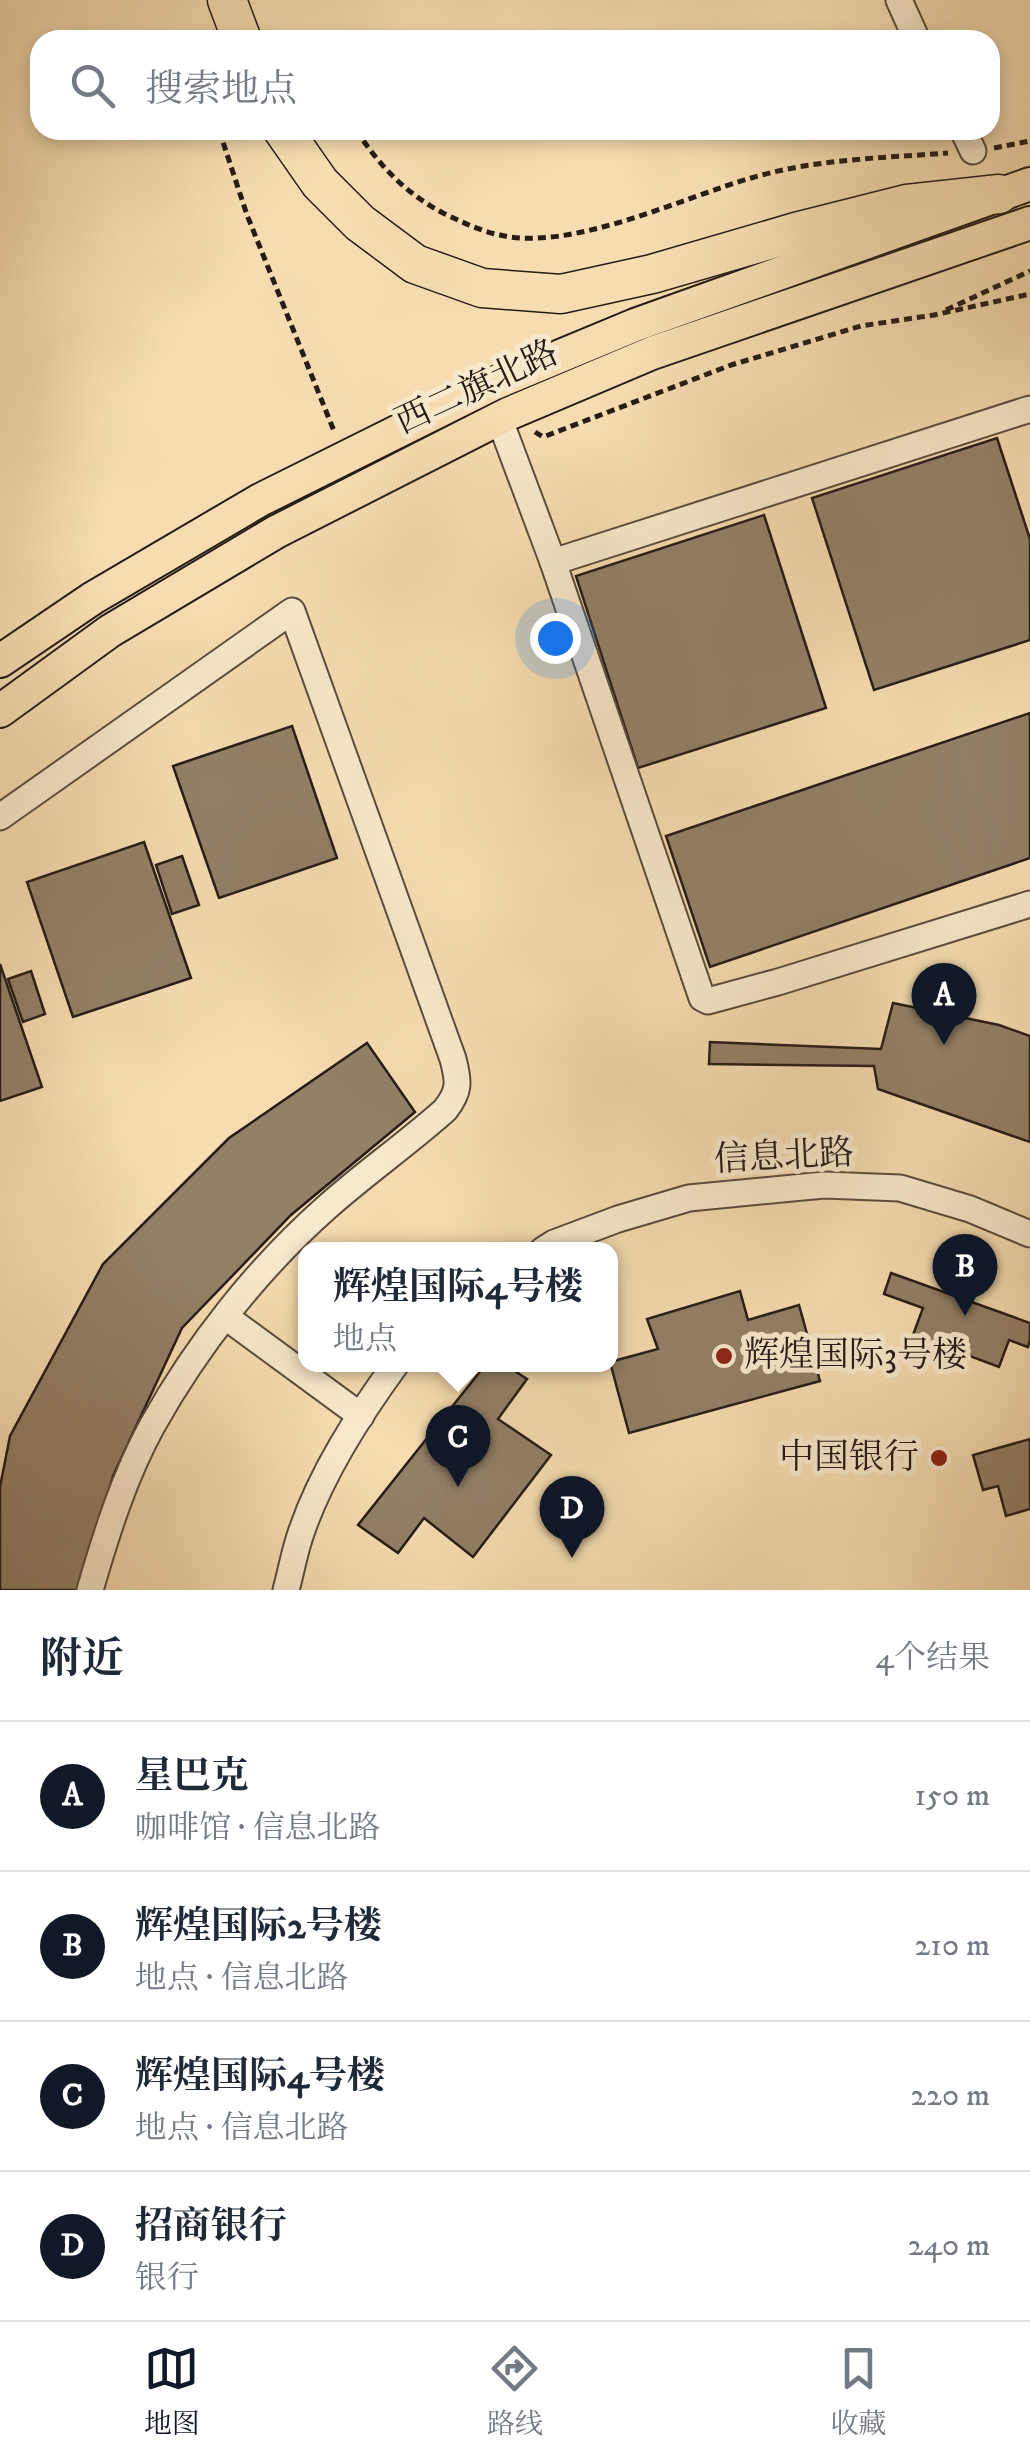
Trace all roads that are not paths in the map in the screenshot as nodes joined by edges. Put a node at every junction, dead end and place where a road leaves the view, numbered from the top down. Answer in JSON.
{"nodes":[{"id":1,"x":227,"y":0,"type":"edge"},
{"id":2,"x":900,"y":0,"type":"edge"},
{"id":3,"x":238,"y":30,"type":"edge"},
{"id":4,"x":913,"y":30,"type":"edge"},
{"id":5,"x":290,"y":140,"type":"edge"},
{"id":6,"x":1015,"y":189,"type":"edge"},
{"id":7,"x":1030,"y":223,"type":"edge"},
{"id":8,"x":1030,"y":409,"type":"edge"},
{"id":9,"x":503,"y":416,"type":"junction"},
{"id":10,"x":554,"y":562,"type":"junction"},
{"id":11,"x":0,"y":662,"type":"edge"},
{"id":12,"x":0,"y":711,"type":"edge"},
{"id":13,"x":0,"y":817,"type":"edge"},
{"id":14,"x":1030,"y":904,"type":"edge"},
{"id":15,"x":1030,"y":1234,"type":"edge"},
{"id":16,"x":557,"y":1242,"type":"edge"},
{"id":17,"x":226,"y":1317,"type":"junction"},
{"id":18,"x":298,"y":1369,"type":"edge"},
{"id":19,"x":302,"y":1372,"type":"edge"},
{"id":20,"x":391,"y":1372,"type":"edge"},
{"id":21,"x":362,"y":1416,"type":"junction"},
{"id":22,"x":90,"y":1590,"type":"edge"},
{"id":23,"x":286,"y":1590,"type":"edge"}],
"edges":[{"from":1,"to":3,"type":"highway"},
{"from":2,"to":4,"type":"street"},
{"from":5,"to":6,"type":"highway"},
{"from":6,"to":11,"type":"main road","name":"西二旗北路"},
{"from":7,"to":9,"type":"main road","name":"西二旗北路"},
{"from":8,"to":10,"type":"street"},
{"from":9,"to":10,"type":"street"},
{"from":9,"to":12,"type":"main road","name":"西二旗北路"},
{"from":10,"to":14,"type":"street"},
{"from":13,"to":17,"type":"street"},
{"from":15,"to":16,"type":"street","name":"信息北路"},
{"from":17,"to":18,"type":"street"},
{"from":17,"to":22,"type":"street"},
{"from":19,"to":21,"type":"street"},
{"from":20,"to":21,"type":"street"},
{"from":21,"to":23,"type":"street"}]}
